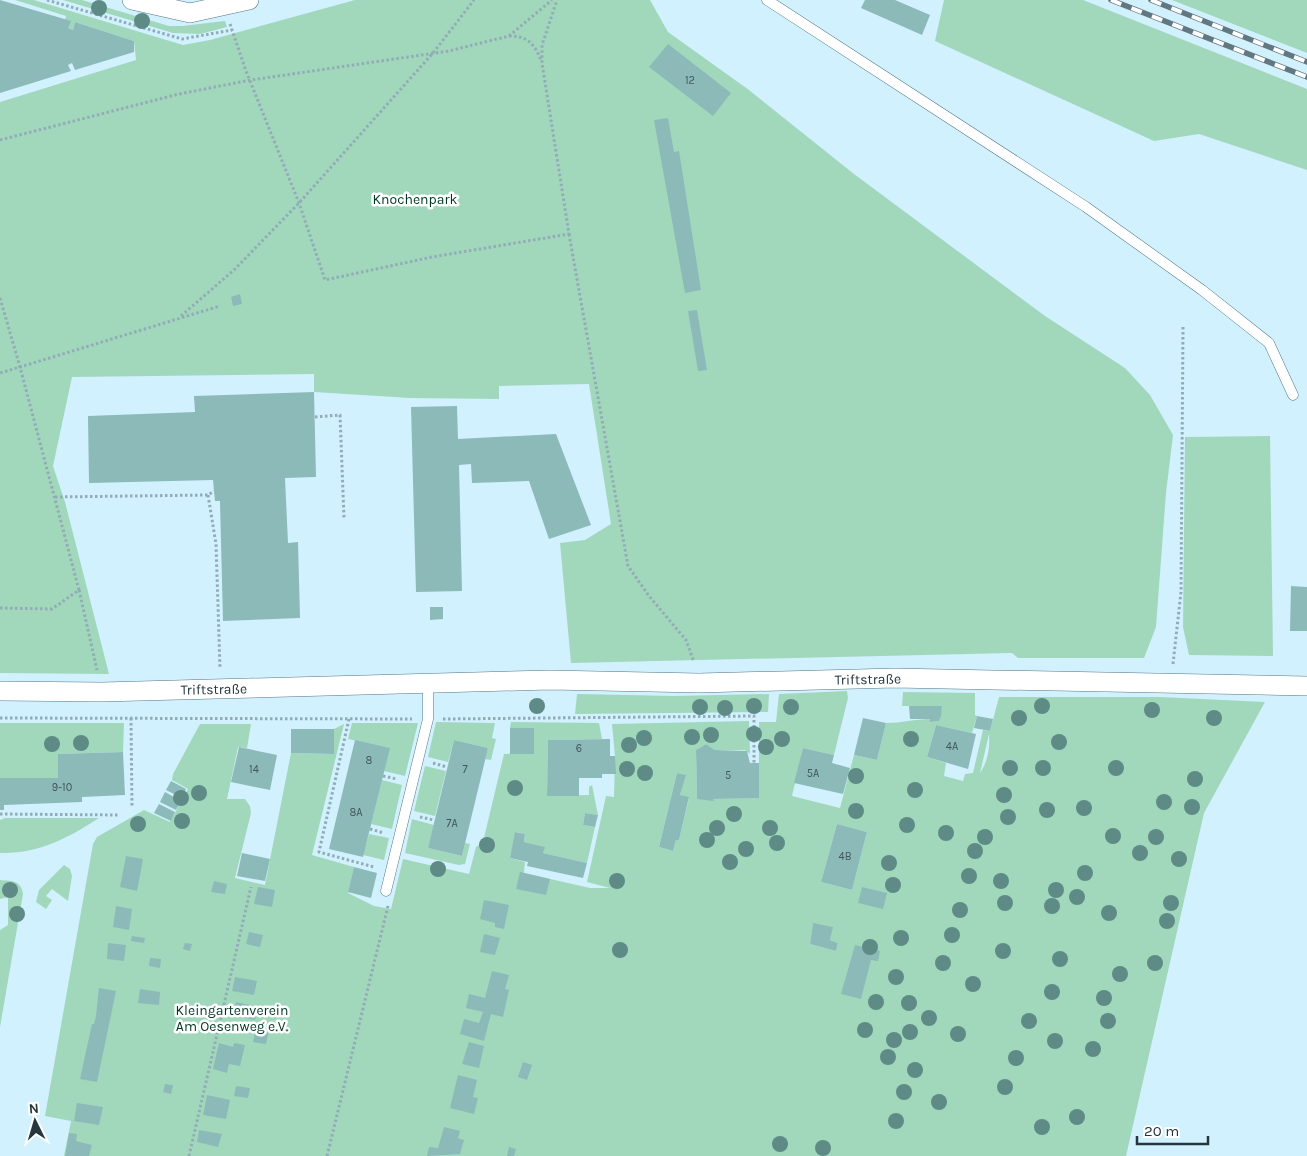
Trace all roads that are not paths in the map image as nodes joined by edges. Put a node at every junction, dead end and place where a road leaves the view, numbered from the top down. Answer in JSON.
{"nodes":[{"id":1,"x":132,"y":0,"type":"edge"},
{"id":2,"x":249,"y":0,"type":"edge"},
{"id":3,"x":767,"y":0,"type":"edge"},
{"id":4,"x":1293,"y":395,"type":"dead end"},
{"id":5,"x":428,"y":685,"type":"junction"},
{"id":6,"x":1307,"y":686,"type":"edge"},
{"id":7,"x":0,"y":691,"type":"edge"},
{"id":8,"x":386,"y":891,"type":"road end"}],
"edges":[{"from":1,"to":2,"type":"street"},
{"from":3,"to":4,"type":"lane"},
{"from":5,"to":6,"type":"street","name":"Triftstraße"},
{"from":5,"to":7,"type":"street","name":"Triftstraße"},
{"from":5,"to":8,"type":"lane"}]}
